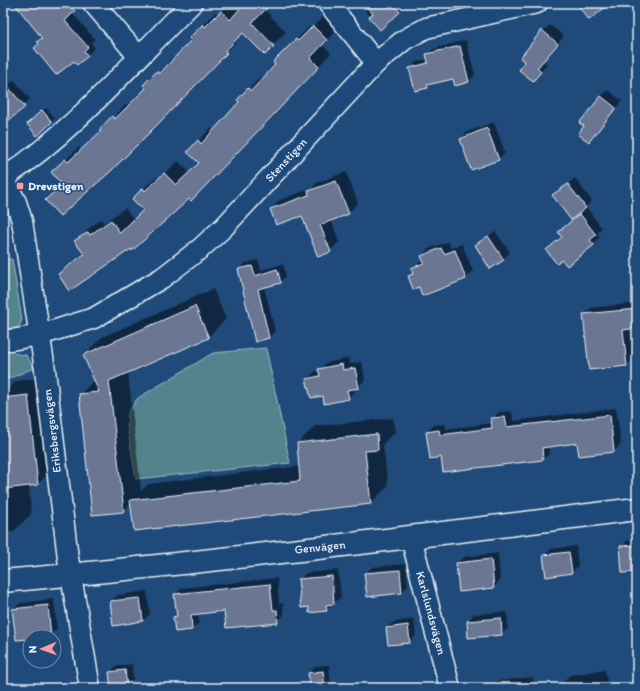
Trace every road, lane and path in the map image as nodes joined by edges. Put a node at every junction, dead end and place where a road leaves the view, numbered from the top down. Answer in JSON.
{"nodes":[{"id":1,"x":93,"y":3,"type":"edge"},
{"id":2,"x":192,"y":3,"type":"edge"},
{"id":3,"x":328,"y":3,"type":"edge"},
{"id":4,"x":537,"y":3,"type":"edge"},
{"id":5,"x":139,"y":57,"type":"junction"},
{"id":6,"x":376,"y":63,"type":"junction"},
{"id":7,"x":3,"y":178,"type":"edge"},
{"id":8,"x":40,"y":335,"type":"junction"},
{"id":9,"x":3,"y":339,"type":"edge"},
{"id":10,"x":637,"y":509,"type":"edge"},
{"id":11,"x":413,"y":537,"type":"junction"},
{"id":12,"x":70,"y":575,"type":"junction"},
{"id":13,"x":3,"y":581,"type":"edge"},
{"id":14,"x":90,"y":688,"type":"edge"},
{"id":15,"x":450,"y":688,"type":"edge"}],
"edges":[{"from":1,"to":5,"type":"street"},
{"from":2,"to":5,"type":"street"},
{"from":3,"to":6,"type":"street"},
{"from":4,"to":6,"type":"street","name":"Stenstigen"},
{"from":5,"to":7,"type":"street"},
{"from":6,"to":8,"type":"street","name":"Stenstigen"},
{"from":7,"to":8,"type":"street","name":"Eriksbergsvägen"},
{"from":8,"to":9,"type":"street","name":"Stenstigen"},
{"from":8,"to":12,"type":"street","name":"Eriksbergsvägen"},
{"from":10,"to":11,"type":"street","name":"Genvägen"},
{"from":11,"to":12,"type":"street","name":"Genvägen"},
{"from":11,"to":15,"type":"street","name":"Karlslundsvägen"},
{"from":12,"to":13,"type":"street","name":"Genvägen"},
{"from":12,"to":14,"type":"street","name":"Eriksbergsvägen"}]}
